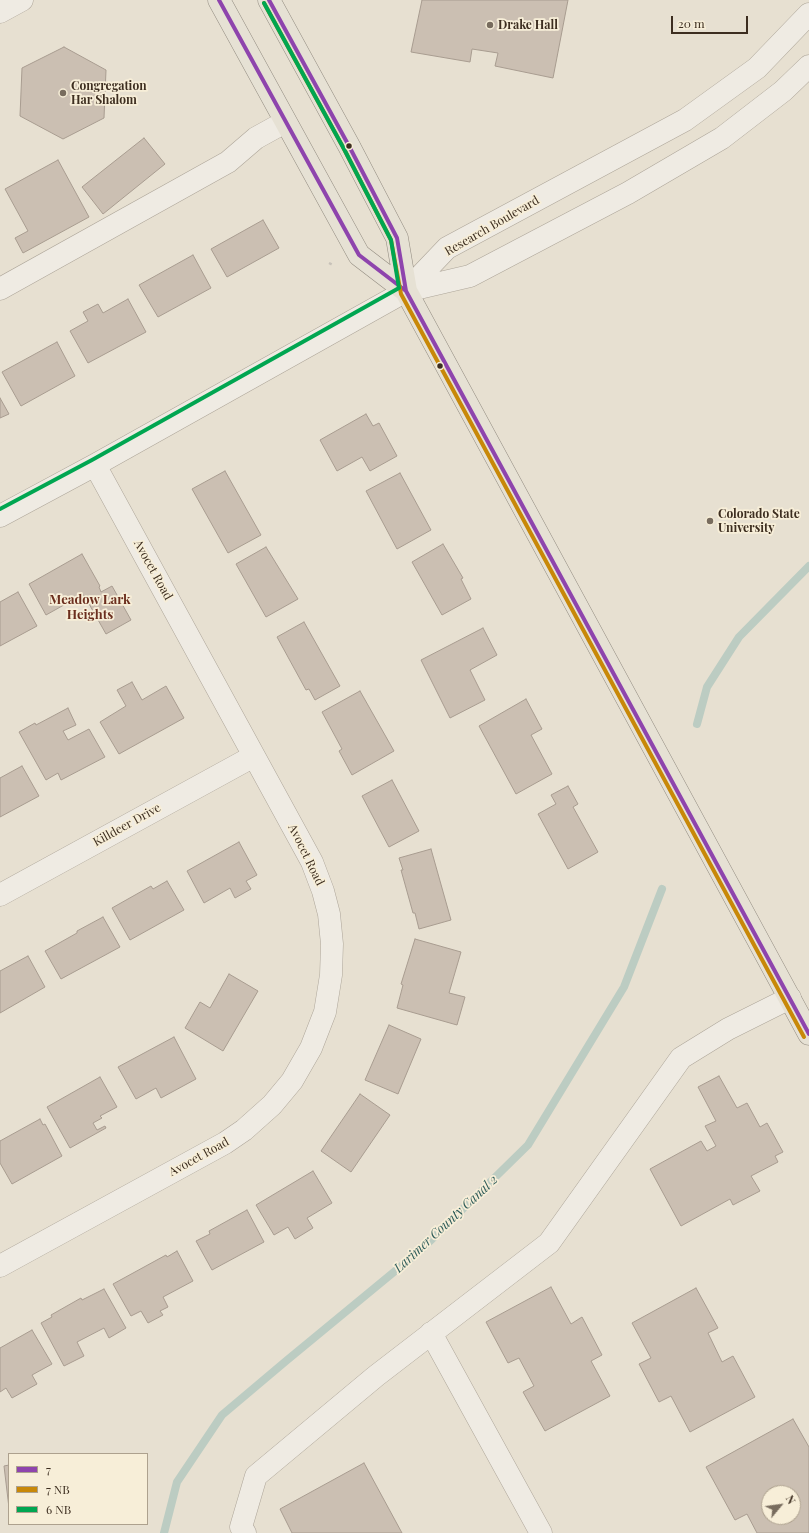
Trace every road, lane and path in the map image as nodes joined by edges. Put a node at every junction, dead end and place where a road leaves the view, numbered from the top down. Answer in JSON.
{"nodes":[{"id":1,"x":22,"y":0,"type":"edge"},
{"id":2,"x":219,"y":0,"type":"edge"},
{"id":3,"x":270,"y":0,"type":"edge"},
{"id":4,"x":0,"y":12,"type":"edge"},
{"id":5,"x":809,"y":14,"type":"edge"},
{"id":6,"x":809,"y":66,"type":"edge"},
{"id":7,"x":285,"y":122,"type":"junction"},
{"id":8,"x":329,"y":263,"type":"dead end"},
{"id":9,"x":333,"y":265,"type":"dead end"},
{"id":10,"x":0,"y":289,"type":"edge"},
{"id":11,"x":406,"y":291,"type":"junction"},
{"id":12,"x":95,"y":465,"type":"junction"},
{"id":13,"x":0,"y":516,"type":"edge"},
{"id":14,"x":254,"y":756,"type":"junction"},
{"id":15,"x":0,"y":895,"type":"edge"},
{"id":16,"x":790,"y":998,"type":"junction"},
{"id":17,"x":809,"y":1034,"type":"edge"},
{"id":18,"x":0,"y":1266,"type":"edge"},
{"id":19,"x":430,"y":1333,"type":"junction"},
{"id":20,"x":244,"y":1533,"type":"edge"},
{"id":21,"x":541,"y":1533,"type":"edge"}],
"edges":[{"from":1,"to":4,"type":"street"},
{"from":2,"to":7,"type":"main road"},
{"from":3,"to":11,"type":"main road"},
{"from":5,"to":11,"type":"street","name":"Research Boulevard"},
{"from":6,"to":11,"type":"street"},
{"from":7,"to":10,"type":"street"},
{"from":7,"to":11,"type":"main road"},
{"from":8,"to":9,"type":"path"},
{"from":11,"to":12,"type":"street"},
{"from":11,"to":16,"type":"main road"},
{"from":12,"to":13,"type":"street"},
{"from":12,"to":14,"type":"street","name":"Avocet Road"},
{"from":14,"to":15,"type":"street","name":"Killdeer Drive"},
{"from":14,"to":18,"type":"street","name":"Avocet Road"},
{"from":16,"to":17,"type":"main road"},
{"from":16,"to":19,"type":"street"},
{"from":19,"to":20,"type":"street"},
{"from":19,"to":21,"type":"street"}]}
